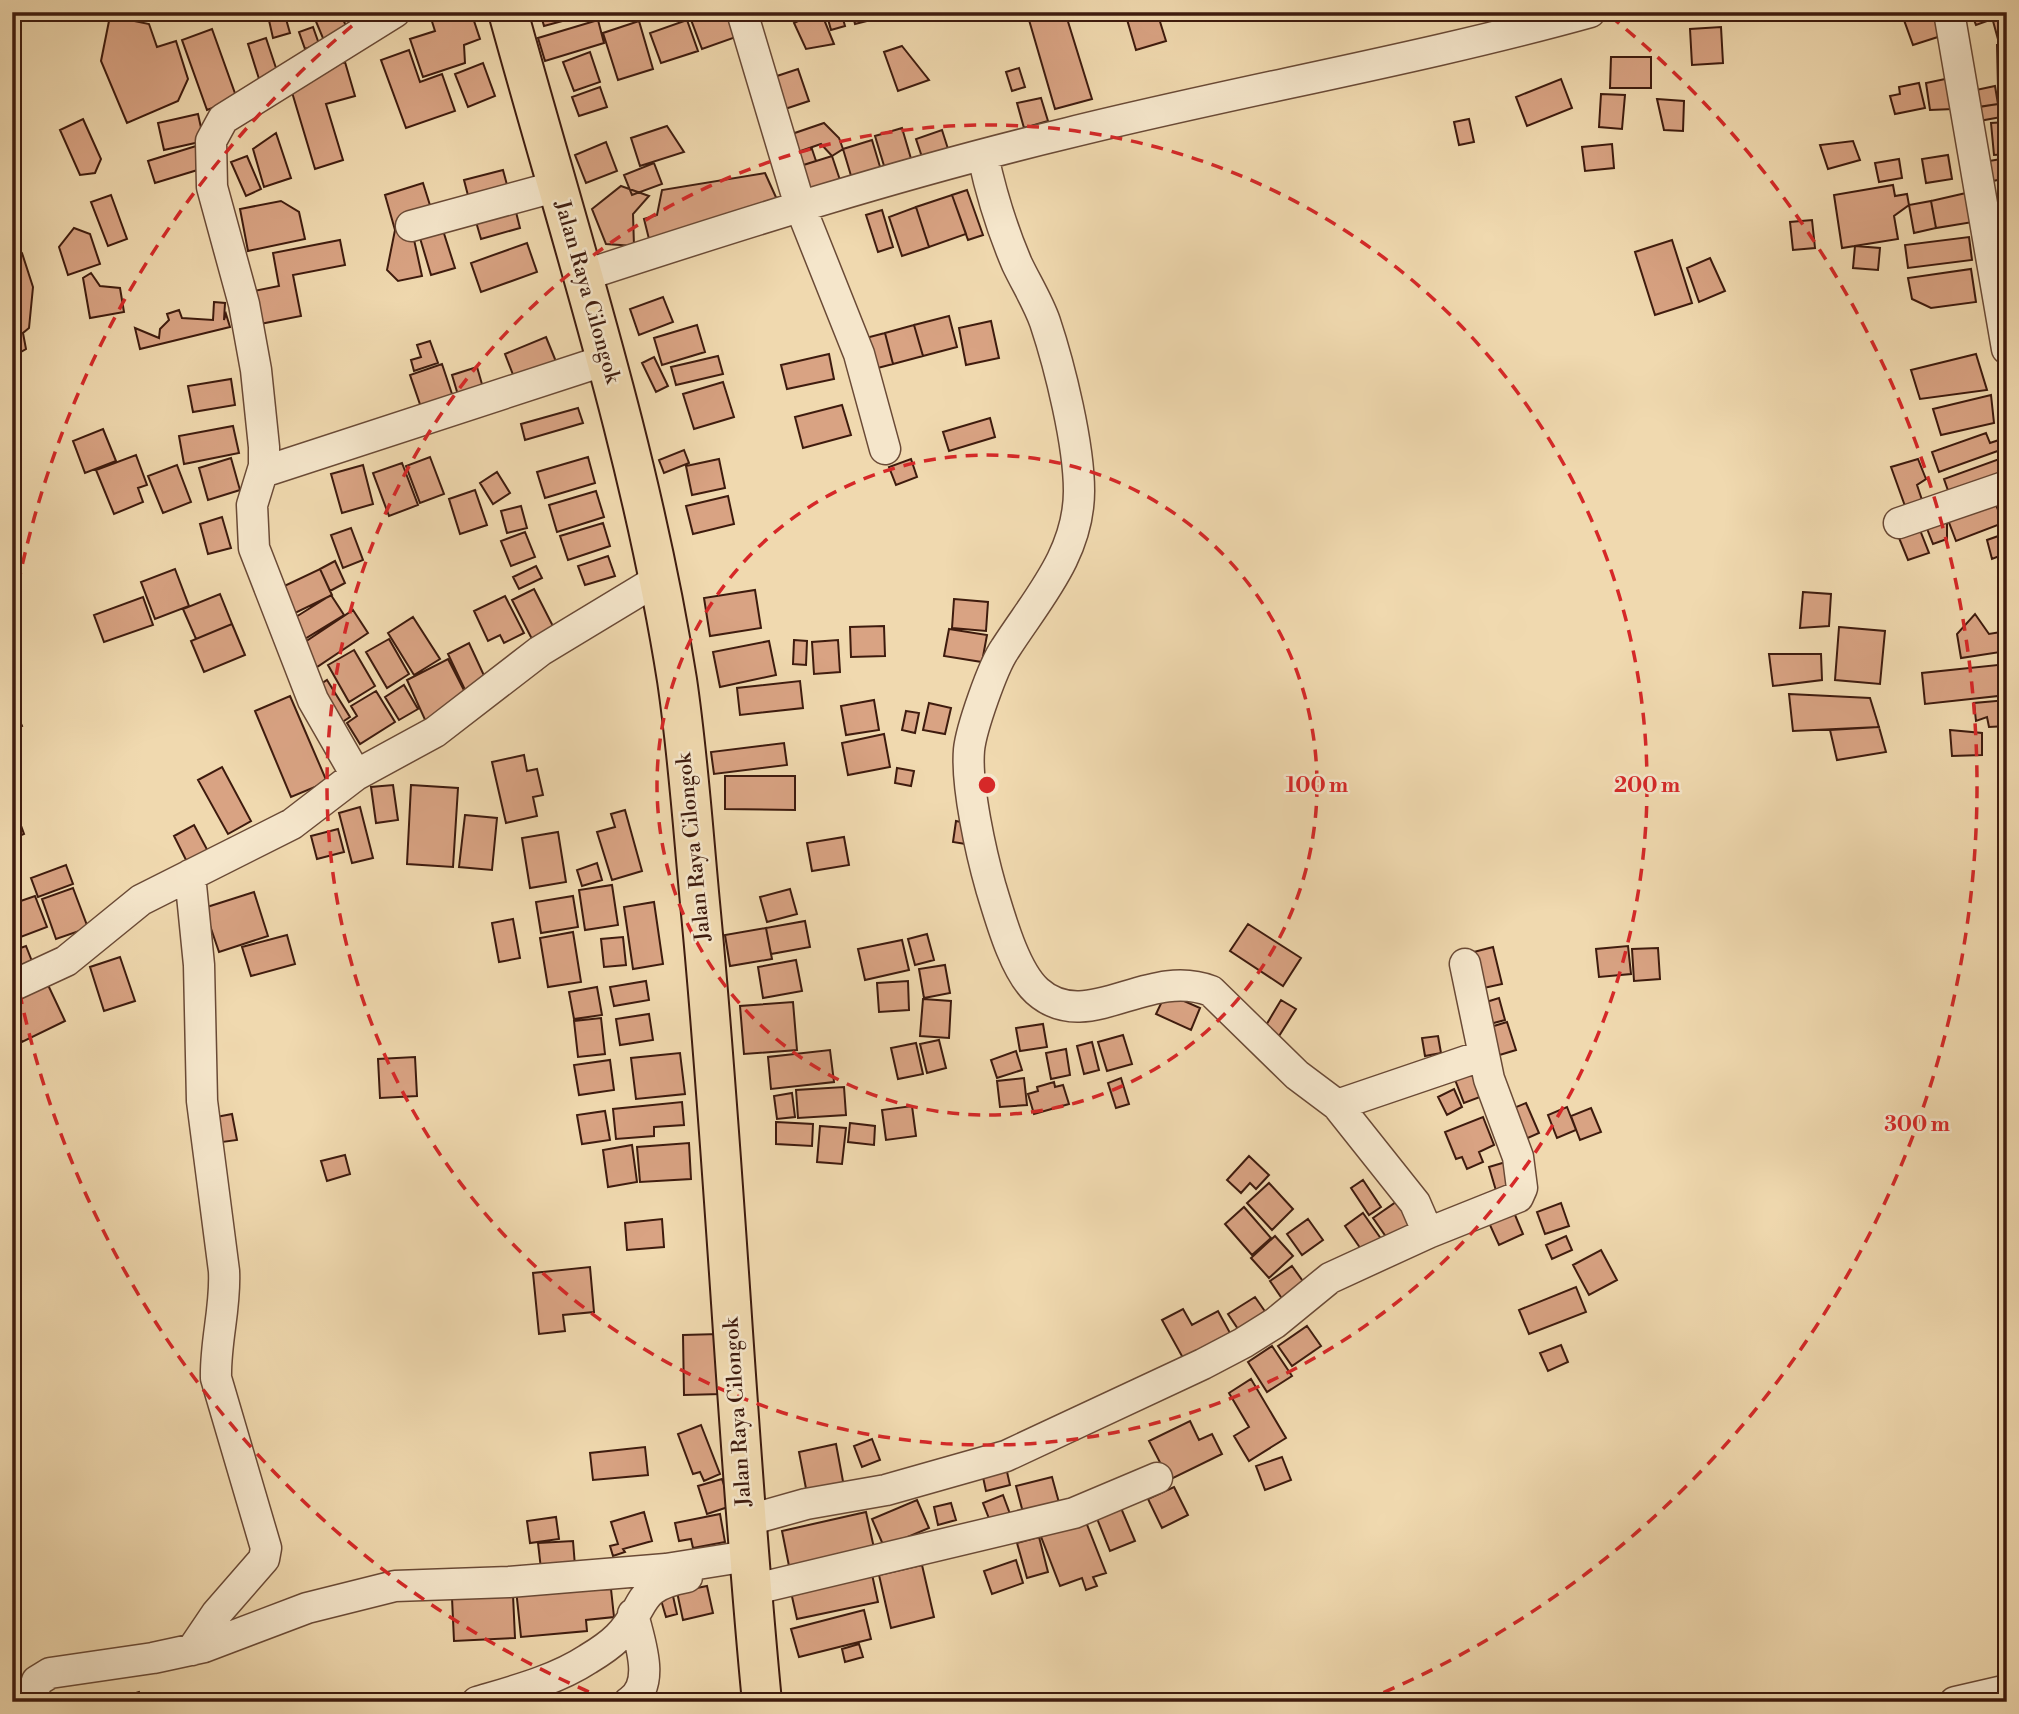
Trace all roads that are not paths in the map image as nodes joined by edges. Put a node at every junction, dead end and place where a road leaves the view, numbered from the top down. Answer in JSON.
{"nodes":[{"id":1,"x":395,"y":12,"type":"edge"},
{"id":2,"x":508,"y":12,"type":"edge"},
{"id":3,"x":742,"y":12,"type":"edge"},
{"id":4,"x":1590,"y":12,"type":"edge"},
{"id":5,"x":1949,"y":12,"type":"edge"},
{"id":6,"x":983,"y":156,"type":"junction"},
{"id":7,"x":558,"y":186,"type":"junction"},
{"id":8,"x":800,"y":206,"type":"junction"},
{"id":9,"x":411,"y":226,"type":"dead end"},
{"id":10,"x":585,"y":275,"type":"junction"},
{"id":11,"x":2007,"y":349,"type":"edge"},
{"id":12,"x":606,"y":360,"type":"junction"},
{"id":13,"x":885,"y":449,"type":"dead end"},
{"id":14,"x":262,"y":472,"type":"junction"},
{"id":15,"x":2007,"y":486,"type":"edge"},
{"id":16,"x":1899,"y":523,"type":"dead end"},
{"id":17,"x":659,"y":579,"type":"junction"},
{"id":18,"x":356,"y":775,"type":"junction"},
{"id":19,"x":190,"y":875,"type":"junction"},
{"id":20,"x":1465,"y":964,"type":"dead end"},
{"id":21,"x":12,"y":986,"type":"edge"},
{"id":22,"x":1484,"y":1055,"type":"junction"},
{"id":23,"x":1337,"y":1105,"type":"junction"},
{"id":24,"x":1428,"y":1233,"type":"junction"},
{"id":25,"x":1157,"y":1478,"type":"dead end"},
{"id":26,"x":749,"y":1561,"type":"junction"},
{"id":27,"x":634,"y":1614,"type":"junction"},
{"id":28,"x":192,"y":1650,"type":"junction"},
{"id":29,"x":2007,"y":1690,"type":"edge"},
{"id":30,"x":30,"y":1702,"type":"edge"},
{"id":31,"x":477,"y":1702,"type":"edge"},
{"id":32,"x":629,"y":1702,"type":"edge"},
{"id":33,"x":762,"y":1702,"type":"edge"},
{"id":34,"x":1955,"y":1702,"type":"edge"}],
"edges":[{"from":1,"to":14,"type":"street"},
{"from":2,"to":7,"type":"highway","name":"Jalan Raya Cilongok"},
{"from":3,"to":8,"type":"street"},
{"from":4,"to":6,"type":"street"},
{"from":5,"to":11,"type":"street"},
{"from":6,"to":8,"type":"street"},
{"from":6,"to":23,"type":"street"},
{"from":7,"to":9,"type":"street"},
{"from":7,"to":10,"type":"highway","name":"Jalan Raya Cilongok"},
{"from":8,"to":10,"type":"street"},
{"from":8,"to":13,"type":"street"},
{"from":10,"to":12,"type":"highway","name":"Jalan Raya Cilongok"},
{"from":12,"to":14,"type":"street"},
{"from":12,"to":17,"type":"highway","name":"Jalan Raya Cilongok"},
{"from":14,"to":18,"type":"street"},
{"from":15,"to":16,"type":"street"},
{"from":17,"to":18,"type":"street"},
{"from":17,"to":26,"type":"highway","name":"Jalan Raya Cilongok"},
{"from":18,"to":19,"type":"street"},
{"from":19,"to":21,"type":"street"},
{"from":19,"to":28,"type":"street"},
{"from":20,"to":22,"type":"street"},
{"from":22,"to":23,"type":"street"},
{"from":22,"to":24,"type":"street"},
{"from":23,"to":24,"type":"street"},
{"from":24,"to":26,"type":"street"},
{"from":25,"to":26,"type":"street"},
{"from":26,"to":27,"type":"street"},
{"from":26,"to":28,"type":"street"},
{"from":26,"to":33,"type":"highway","name":"Jalan Raya Cilongok"},
{"from":27,"to":31,"type":"street"},
{"from":27,"to":32,"type":"street"},
{"from":28,"to":30,"type":"street"},
{"from":29,"to":34,"type":"street"}]}
